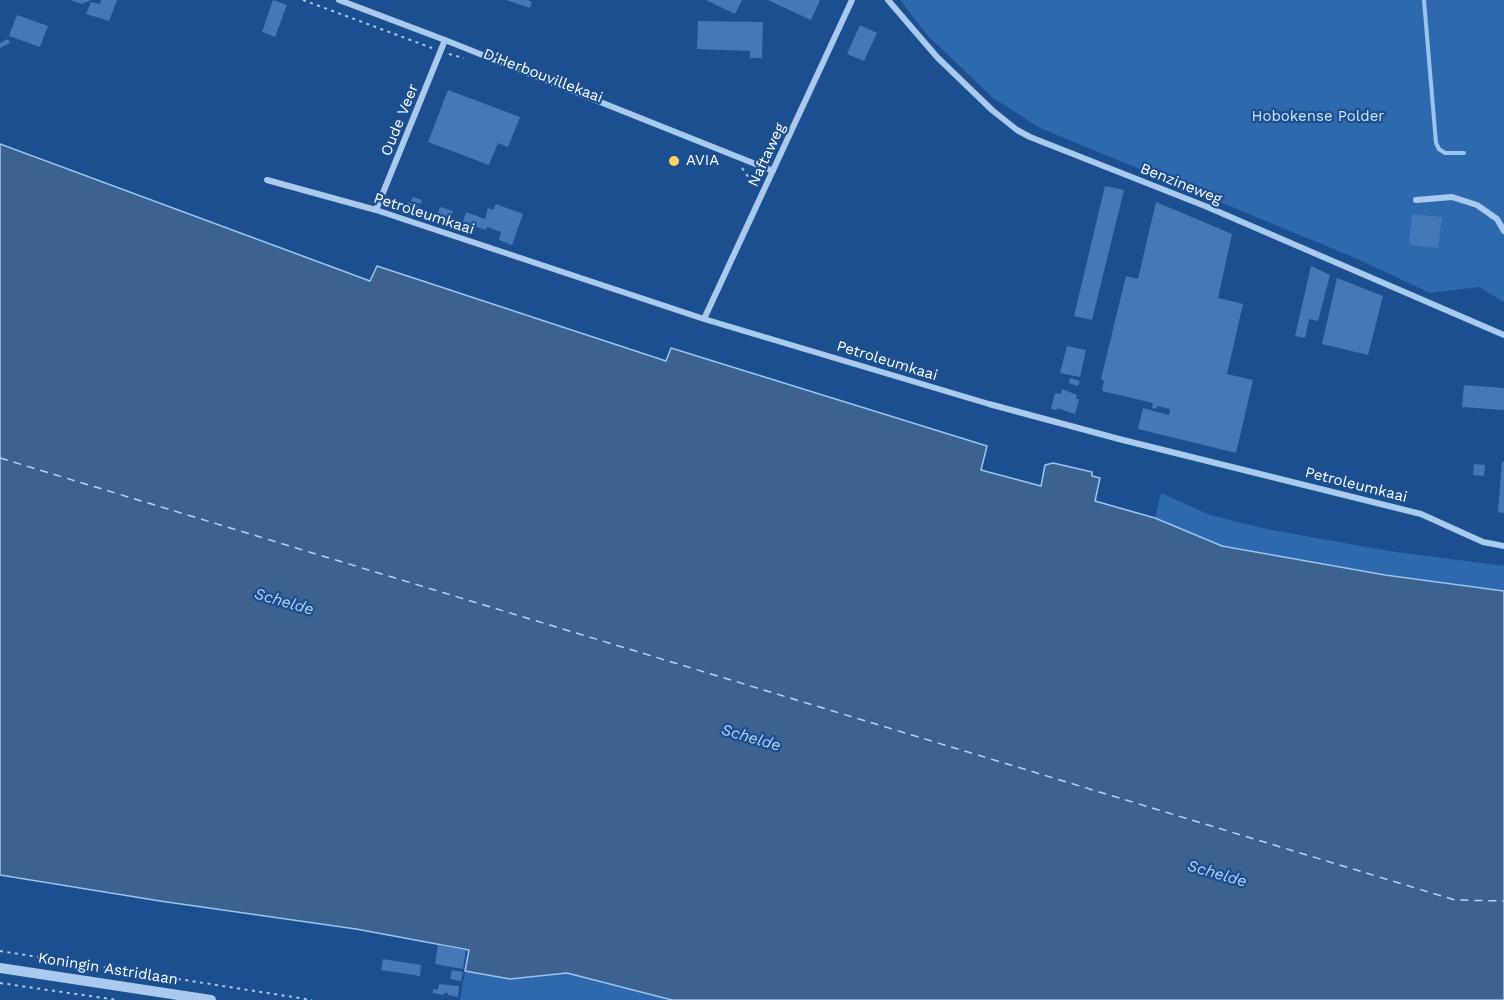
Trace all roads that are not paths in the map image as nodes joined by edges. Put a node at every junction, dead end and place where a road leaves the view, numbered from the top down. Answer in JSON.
{"nodes":[{"id":1,"x":339,"y":0,"type":"edge"},
{"id":2,"x":852,"y":0,"type":"edge"},
{"id":3,"x":888,"y":0,"type":"edge"},
{"id":4,"x":445,"y":40,"type":"junction"},
{"id":5,"x":773,"y":171,"type":"junction"},
{"id":6,"x":267,"y":180,"type":"dead end"},
{"id":7,"x":1416,"y":200,"type":"dead end"},
{"id":8,"x":376,"y":210,"type":"junction"},
{"id":9,"x":1504,"y":231,"type":"edge"},
{"id":10,"x":704,"y":319,"type":"junction"},
{"id":11,"x":1504,"y":335,"type":"edge"},
{"id":12,"x":1504,"y":546,"type":"edge"},
{"id":13,"x":0,"y":968,"type":"edge"},
{"id":14,"x":211,"y":1000,"type":"edge"}],
"edges":[{"from":1,"to":4,"type":"street","name":"D'Herbouvillekaai"},
{"from":2,"to":5,"type":"street","name":"Naftaweg"},
{"from":3,"to":11,"type":"street","name":"Benzineweg"},
{"from":4,"to":5,"type":"street","name":"D'Herbouvillekaai"},
{"from":4,"to":8,"type":"street","name":"Oude Veer"},
{"from":5,"to":10,"type":"street","name":"Naftaweg"},
{"from":6,"to":8,"type":"street","name":"Petroleumkaai"},
{"from":7,"to":9,"type":"street"},
{"from":8,"to":10,"type":"street","name":"Petroleumkaai"},
{"from":10,"to":12,"type":"street","name":"Petroleumkaai"},
{"from":13,"to":14,"type":"street","name":"Koningin Astridlaan"}]}
